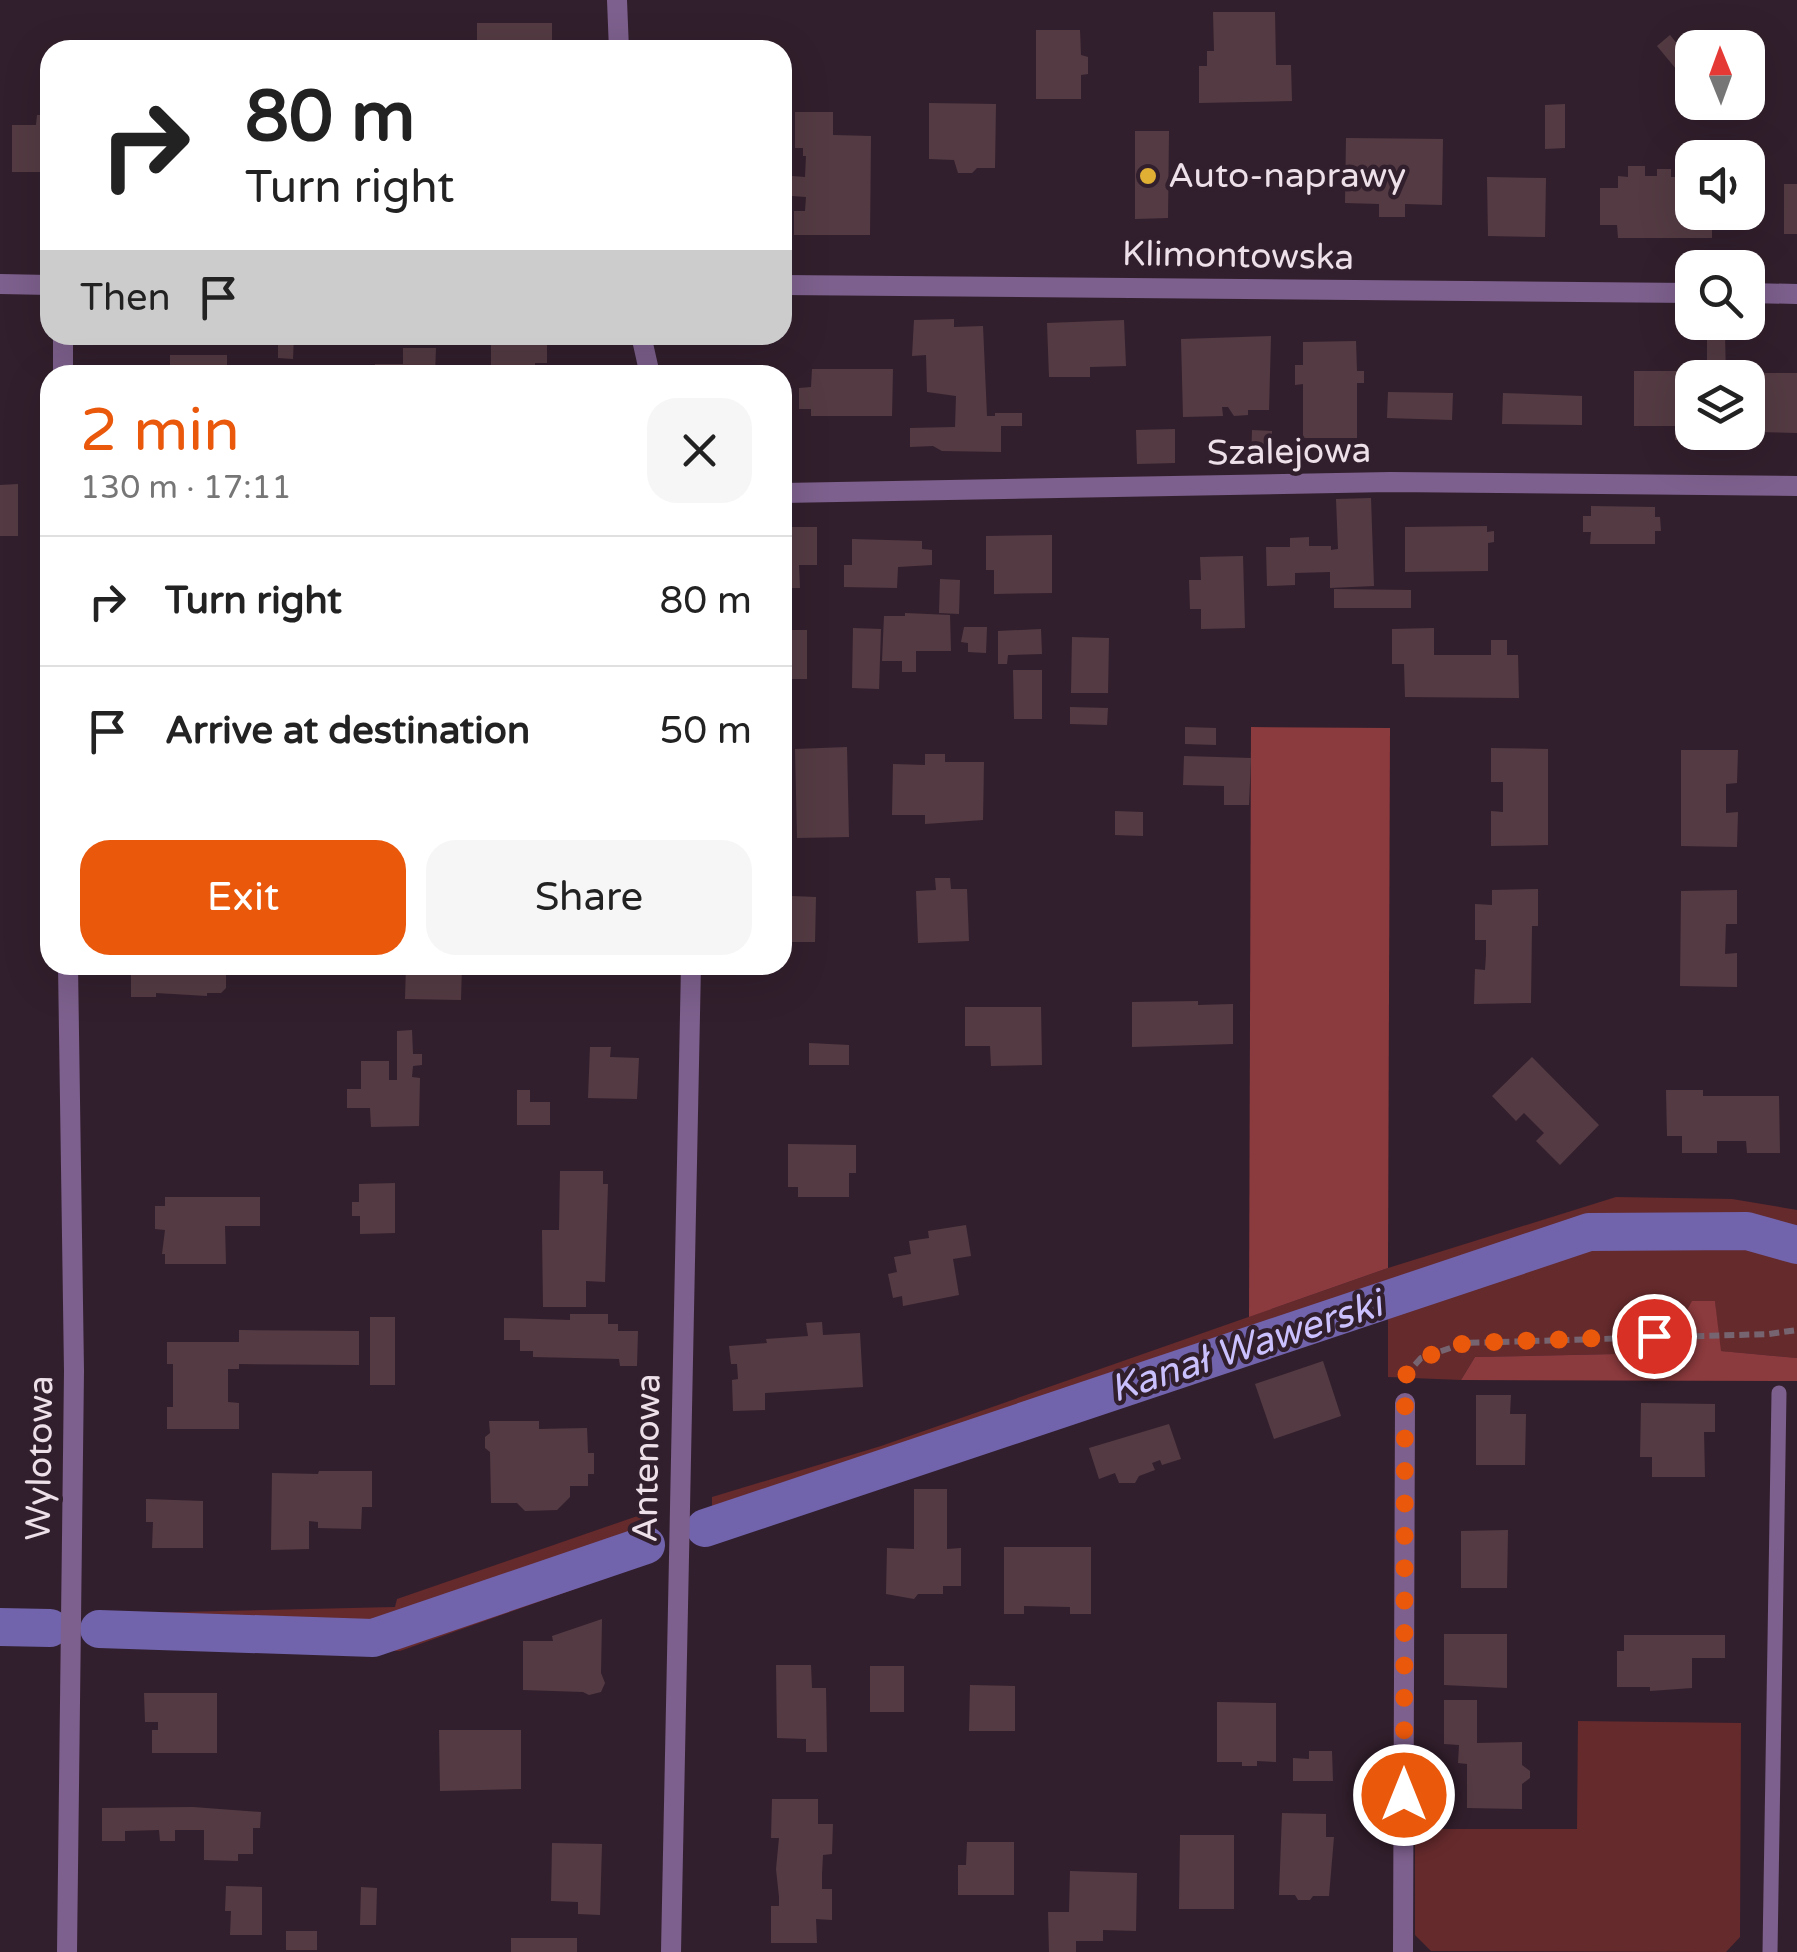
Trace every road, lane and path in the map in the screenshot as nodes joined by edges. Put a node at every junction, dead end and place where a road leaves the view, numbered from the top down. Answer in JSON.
{"nodes":[{"id":1,"x":617,"y":0,"type":"edge"},
{"id":2,"x":619,"y":40,"type":"edge"},
{"id":3,"x":0,"y":284,"type":"edge"},
{"id":4,"x":40,"y":284,"type":"edge"},
{"id":5,"x":792,"y":285,"type":"edge"},
{"id":6,"x":1675,"y":293,"type":"edge"},
{"id":7,"x":1765,"y":293,"type":"edge"},
{"id":8,"x":1797,"y":294,"type":"edge"},
{"id":9,"x":1797,"y":486,"type":"edge"},
{"id":10,"x":792,"y":493,"type":"edge"},
{"id":11,"x":68,"y":975,"type":"edge"},
{"id":12,"x":691,"y":975,"type":"edge"},
{"id":13,"x":1797,"y":1330,"type":"edge"},
{"id":14,"x":1779,"y":1393,"type":"dead end"},
{"id":15,"x":1405,"y":1403,"type":"joint"},
{"id":16,"x":66,"y":1952,"type":"edge"},
{"id":17,"x":671,"y":1952,"type":"edge"},
{"id":18,"x":1403,"y":1952,"type":"edge"},
{"id":19,"x":1770,"y":1952,"type":"edge"}],
"edges":[{"from":1,"to":2,"type":"street"},
{"from":3,"to":4,"type":"street"},
{"from":5,"to":6,"type":"street","name":"Klimontowska"},
{"from":7,"to":8,"type":"street"},
{"from":9,"to":10,"type":"street","name":"Szalejowa"},
{"from":11,"to":16,"type":"street","name":"Wylotowa"},
{"from":12,"to":17,"type":"street","name":"Antenowa"},
{"from":13,"to":15,"type":"path"},
{"from":14,"to":19,"type":"lane"},
{"from":15,"to":18,"type":"street"}]}
